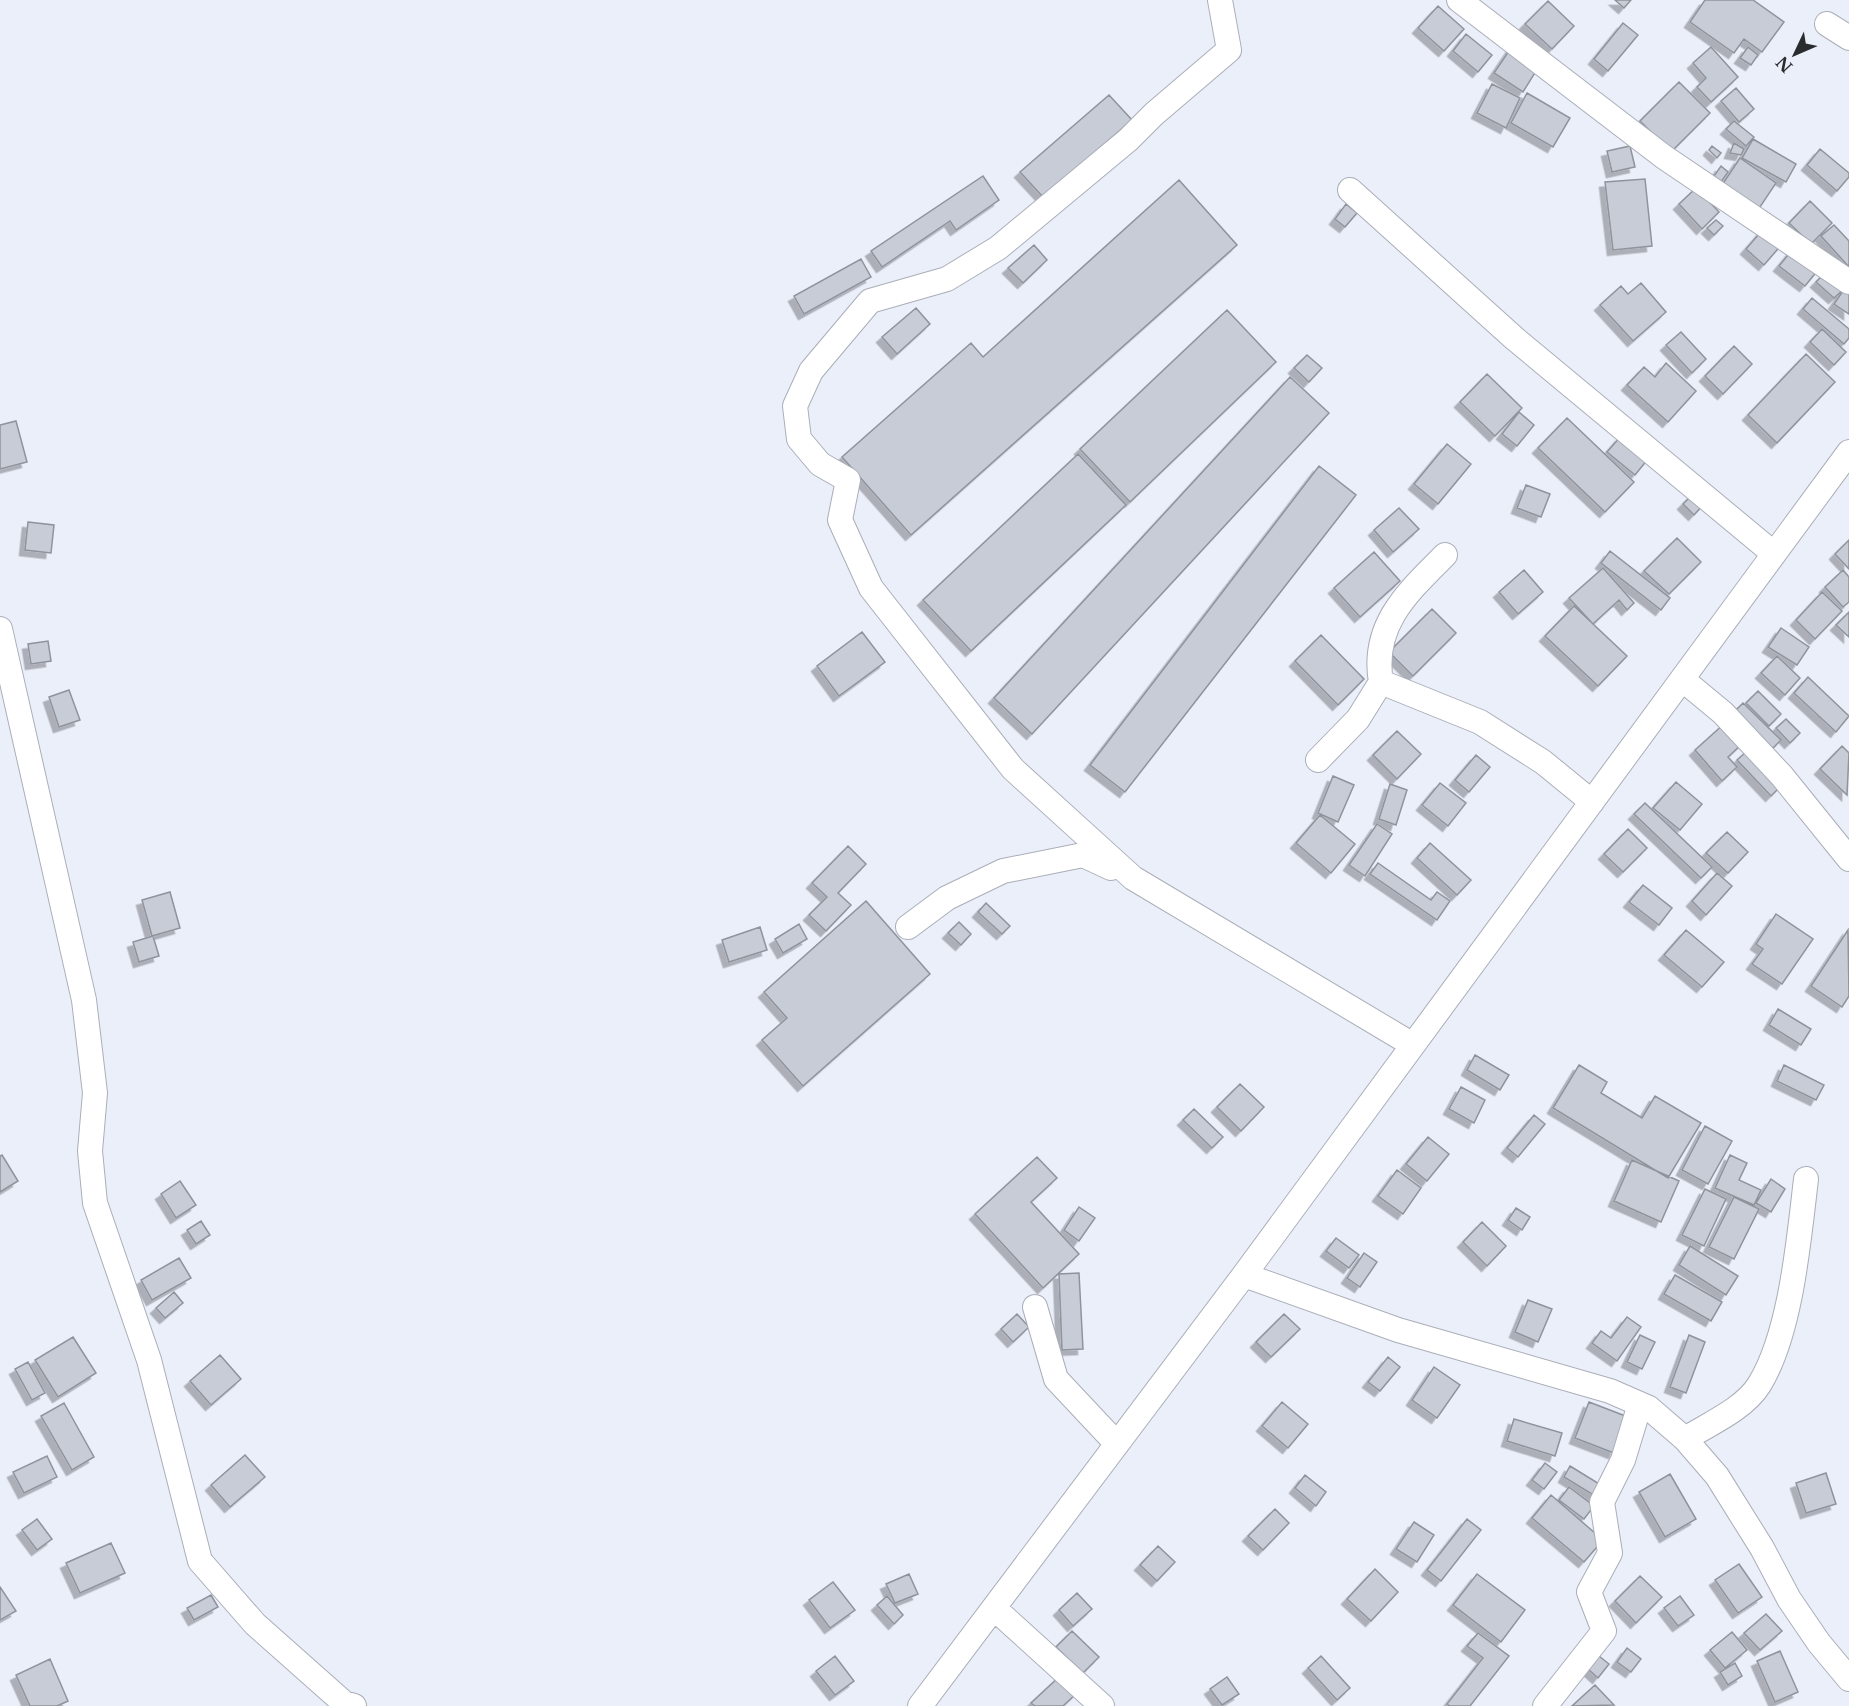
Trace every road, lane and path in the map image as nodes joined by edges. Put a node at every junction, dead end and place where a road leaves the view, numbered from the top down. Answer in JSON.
{"nodes":[{"id":1,"x":1220,"y":0,"type":"edge"},
{"id":2,"x":1459,"y":0,"type":"edge"},
{"id":3,"x":1827,"y":24,"type":"dead end"},
{"id":4,"x":1849,"y":38,"type":"edge"},
{"id":5,"x":1350,"y":190,"type":"dead end"},
{"id":6,"x":1849,"y":282,"type":"edge"},
{"id":7,"x":1849,"y":452,"type":"edge"},
{"id":8,"x":1773,"y":553,"type":"junction"},
{"id":9,"x":1445,"y":555,"type":"dead end"},
{"id":10,"x":0,"y":629,"type":"edge"},
{"id":11,"x":1682,"y":679,"type":"junction"},
{"id":12,"x":1381,"y":682,"type":"junction"},
{"id":13,"x":1318,"y":760,"type":"dead end"},
{"id":14,"x":1592,"y":802,"type":"junction"},
{"id":15,"x":1849,"y":859,"type":"edge"},
{"id":16,"x":1133,"y":878,"type":"junction"},
{"id":17,"x":908,"y":927,"type":"dead end"},
{"id":18,"x":1413,"y":1045,"type":"junction"},
{"id":19,"x":1806,"y":1179,"type":"dead end"},
{"id":20,"x":1245,"y":1275,"type":"junction"},
{"id":21,"x":1035,"y":1306,"type":"dead end"},
{"id":22,"x":1641,"y":1404,"type":"junction"},
{"id":23,"x":1685,"y":1439,"type":"junction"},
{"id":24,"x":1117,"y":1444,"type":"junction"},
{"id":25,"x":994,"y":1608,"type":"junction"},
{"id":26,"x":1845,"y":1665,"type":"edge"},
{"id":27,"x":354,"y":1706,"type":"edge"},
{"id":28,"x":920,"y":1706,"type":"edge"},
{"id":29,"x":1102,"y":1706,"type":"edge"},
{"id":30,"x":1545,"y":1706,"type":"edge"}],
"edges":[{"from":1,"to":16,"type":"street"},
{"from":2,"to":6,"type":"street"},
{"from":3,"to":4,"type":"street"},
{"from":5,"to":8,"type":"street"},
{"from":7,"to":8,"type":"street"},
{"from":8,"to":11,"type":"street"},
{"from":9,"to":12,"type":"street"},
{"from":10,"to":27,"type":"street"},
{"from":11,"to":14,"type":"street"},
{"from":11,"to":15,"type":"street"},
{"from":12,"to":13,"type":"street"},
{"from":12,"to":14,"type":"street"},
{"from":14,"to":18,"type":"street"},
{"from":16,"to":17,"type":"street"},
{"from":16,"to":18,"type":"street"},
{"from":18,"to":20,"type":"street"},
{"from":19,"to":23,"type":"street"},
{"from":20,"to":22,"type":"street"},
{"from":20,"to":24,"type":"street"},
{"from":21,"to":24,"type":"street"},
{"from":22,"to":23,"type":"street"},
{"from":22,"to":30,"type":"street"},
{"from":23,"to":26,"type":"street"},
{"from":24,"to":25,"type":"street"},
{"from":25,"to":28,"type":"street"},
{"from":25,"to":29,"type":"street"}]}
